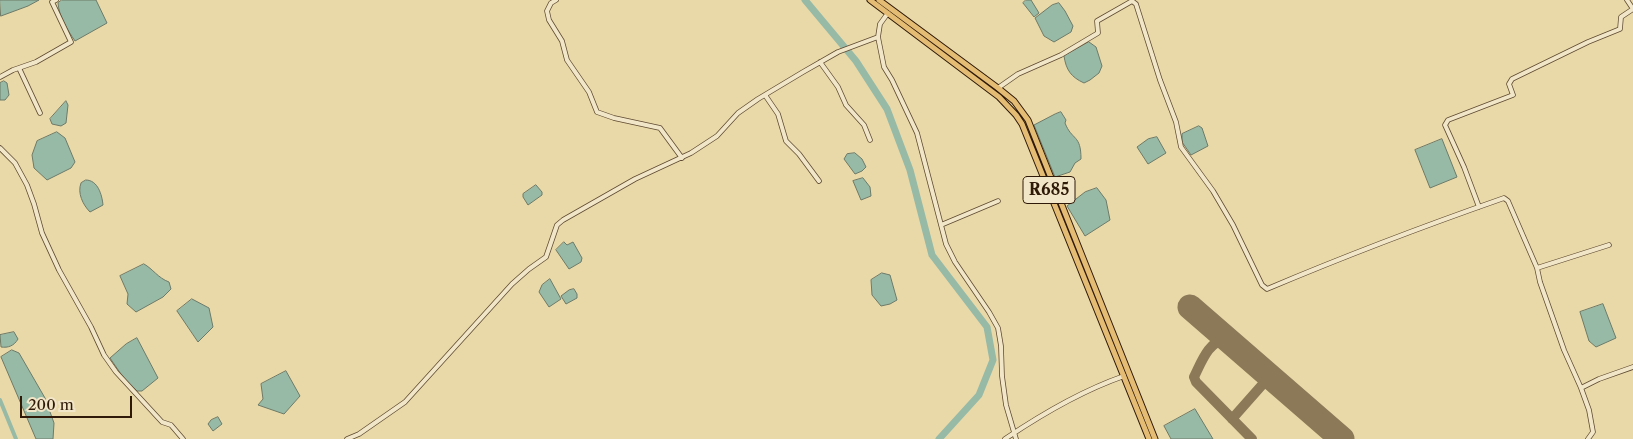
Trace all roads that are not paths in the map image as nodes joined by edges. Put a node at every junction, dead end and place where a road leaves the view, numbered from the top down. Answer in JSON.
{"nodes":[{"id":1,"x":56,"y":0,"type":"edge"},
{"id":2,"x":556,"y":0,"type":"edge"},
{"id":3,"x":870,"y":0,"type":"edge"},
{"id":4,"x":879,"y":0,"type":"edge"},
{"id":5,"x":1627,"y":0,"type":"edge"},
{"id":6,"x":1132,"y":1,"type":"edge"},
{"id":7,"x":1633,"y":9,"type":"edge"},
{"id":8,"x":888,"y":13,"type":"junction"},
{"id":9,"x":878,"y":36,"type":"junction"},
{"id":10,"x":957,"y":61,"type":"junction"},
{"id":11,"x":820,"y":62,"type":"junction"},
{"id":12,"x":19,"y":68,"type":"junction"},
{"id":13,"x":0,"y":77,"type":"edge"},
{"id":14,"x":998,"y":88,"type":"junction"},
{"id":15,"x":765,"y":95,"type":"junction"},
{"id":16,"x":40,"y":113,"type":"dead end"},
{"id":17,"x":870,"y":140,"type":"dead end"},
{"id":18,"x":0,"y":148,"type":"edge"},
{"id":19,"x":682,"y":158,"type":"junction"},
{"id":20,"x":819,"y":181,"type":"dead end"},
{"id":21,"x":998,"y":201,"type":"dead end"},
{"id":22,"x":1479,"y":207,"type":"junction"},
{"id":23,"x":941,"y":225,"type":"junction"},
{"id":24,"x":1609,"y":245,"type":"dead end"},
{"id":25,"x":1537,"y":268,"type":"junction"},
{"id":26,"x":1122,"y":363,"type":"junction"},
{"id":27,"x":1633,"y":367,"type":"edge"},
{"id":28,"x":1124,"y":376,"type":"junction"},
{"id":29,"x":1581,"y":388,"type":"junction"},
{"id":30,"x":1014,"y":433,"type":"junction"},
{"id":31,"x":183,"y":439,"type":"edge"},
{"id":32,"x":346,"y":439,"type":"edge"},
{"id":33,"x":1005,"y":439,"type":"edge"},
{"id":34,"x":1016,"y":439,"type":"edge"},
{"id":35,"x":1149,"y":439,"type":"edge"},
{"id":36,"x":1155,"y":439,"type":"edge"},
{"id":37,"x":1588,"y":439,"type":"edge"}],
"edges":[{"from":1,"to":12,"type":"street"},
{"from":2,"to":19,"type":"street"},
{"from":3,"to":8,"type":"main road","number":"R685"},
{"from":4,"to":10,"type":"main road","number":"R685"},
{"from":5,"to":7,"type":"street"},
{"from":6,"to":14,"type":"street"},
{"from":6,"to":22,"type":"street"},
{"from":7,"to":22,"type":"street"},
{"from":8,"to":9,"type":"street"},
{"from":8,"to":10,"type":"main road","number":"R685"},
{"from":9,"to":11,"type":"street"},
{"from":9,"to":23,"type":"street"},
{"from":10,"to":14,"type":"main road","number":"R685"},
{"from":10,"to":26,"type":"main road","number":"R685"},
{"from":11,"to":15,"type":"street"},
{"from":11,"to":17,"type":"street"},
{"from":12,"to":13,"type":"street"},
{"from":12,"to":16,"type":"street"},
{"from":14,"to":26,"type":"main road","number":"R685"},
{"from":15,"to":19,"type":"street"},
{"from":15,"to":20,"type":"street"},
{"from":18,"to":31,"type":"street"},
{"from":19,"to":32,"type":"street"},
{"from":21,"to":23,"type":"street"},
{"from":22,"to":25,"type":"street"},
{"from":23,"to":30,"type":"street"},
{"from":24,"to":25,"type":"street"},
{"from":25,"to":29,"type":"street"},
{"from":26,"to":28,"type":"main road","number":"R685"},
{"from":26,"to":36,"type":"main road","number":"R685"},
{"from":27,"to":29,"type":"street"},
{"from":28,"to":30,"type":"street"},
{"from":28,"to":35,"type":"main road","number":"R685"},
{"from":29,"to":37,"type":"street"},
{"from":30,"to":33,"type":"street"},
{"from":30,"to":34,"type":"street"}]}
